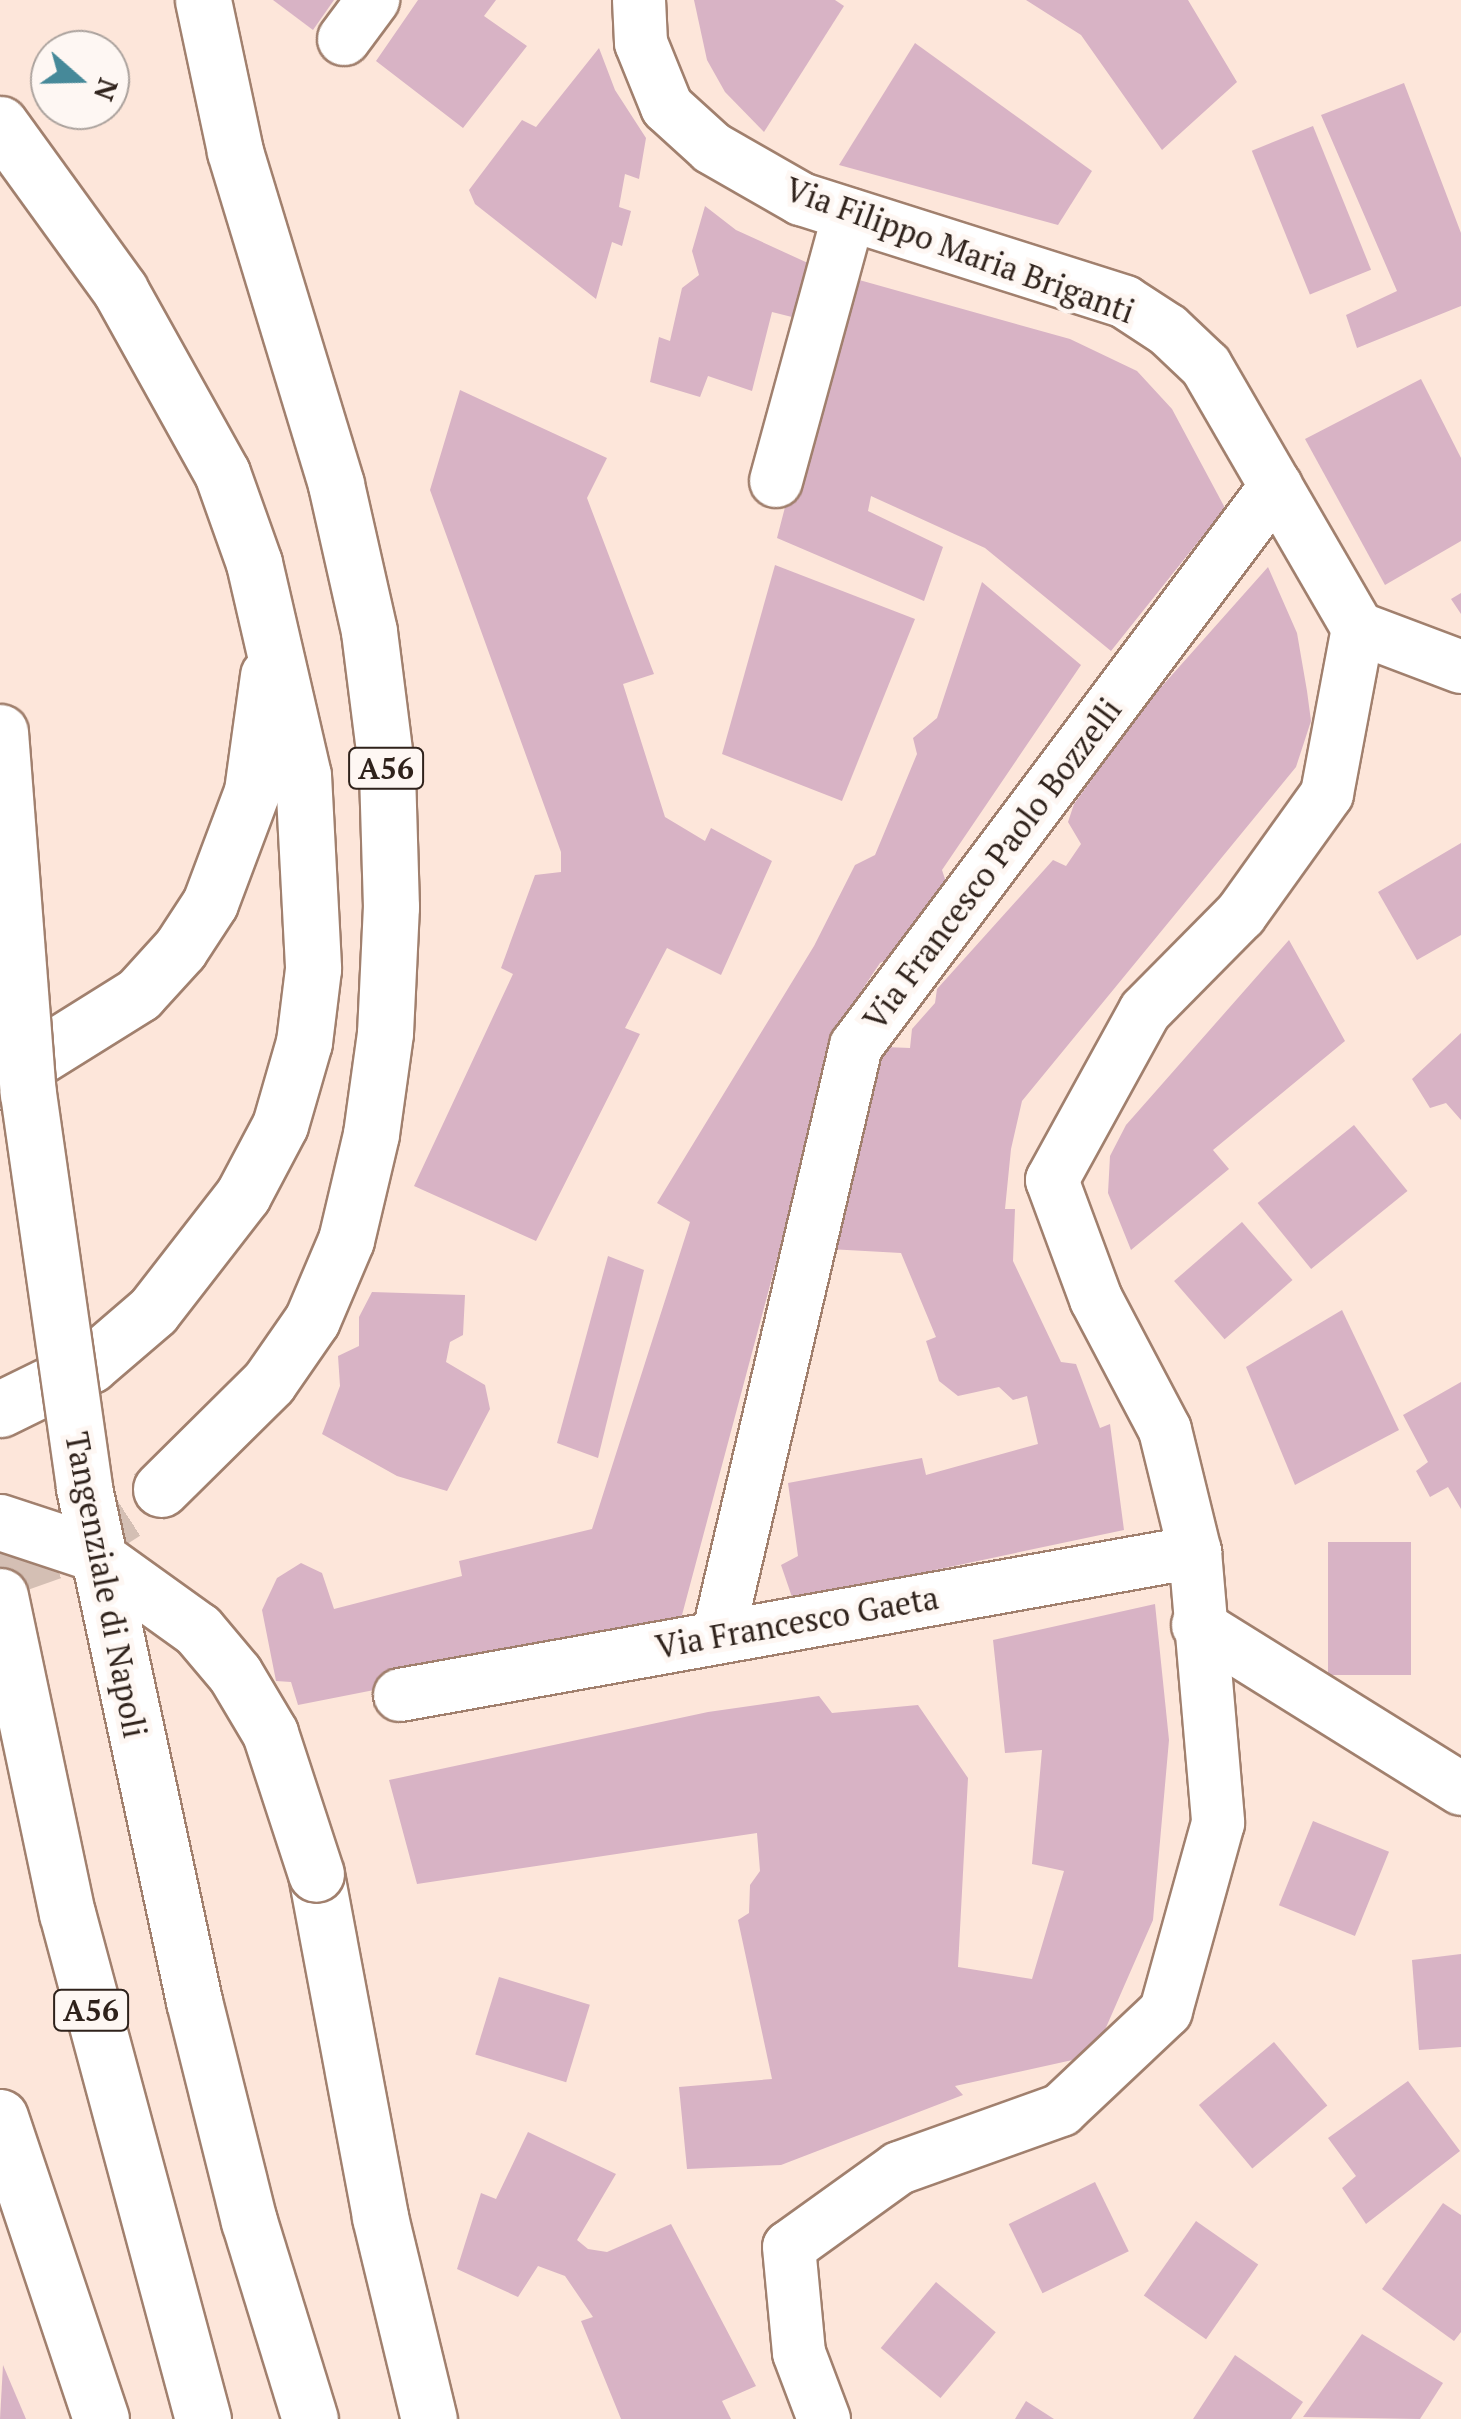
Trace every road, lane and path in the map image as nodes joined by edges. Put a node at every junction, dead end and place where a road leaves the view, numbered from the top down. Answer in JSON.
{"nodes":[{"id":1,"x":203,"y":0,"type":"edge"},
{"id":2,"x":639,"y":0,"type":"edge"},
{"id":3,"x":0,"y":124,"type":"edge"},
{"id":4,"x":849,"y":215,"type":"junction"},
{"id":5,"x":776,"y":481,"type":"dead end"},
{"id":6,"x":1276,"y":486,"type":"junction"},
{"id":7,"x":254,"y":564,"type":"junction"},
{"id":8,"x":1358,"y":628,"type":"junction"},
{"id":9,"x":1461,"y":667,"type":"edge"},
{"id":10,"x":0,"y":732,"type":"edge"},
{"id":11,"x":0,"y":1081,"type":"edge"},
{"id":12,"x":0,"y":1409,"type":"edge"},
{"id":13,"x":160,"y":1489,"type":"tunnel mouth"},
{"id":14,"x":0,"y":1522,"type":"edge"},
{"id":15,"x":1195,"y":1552,"type":"junction"},
{"id":16,"x":0,"y":1596,"type":"edge"},
{"id":17,"x":1198,"y":1624,"type":"junction"},
{"id":18,"x":718,"y":1636,"type":"junction"},
{"id":19,"x":400,"y":1695,"type":"dead end"},
{"id":20,"x":1461,"y":1790,"type":"edge"},
{"id":21,"x":0,"y":2117,"type":"edge"},
{"id":22,"x":102,"y":2419,"type":"edge"},
{"id":23,"x":203,"y":2419,"type":"edge"},
{"id":24,"x":310,"y":2419,"type":"edge"},
{"id":25,"x":430,"y":2419,"type":"edge"},
{"id":26,"x":824,"y":2419,"type":"edge"}],
"edges":[{"from":1,"to":13,"type":"highway","number":"A56"},
{"from":2,"to":4,"type":"street","name":"Via Filippo Maria Briganti"},
{"from":3,"to":7,"type":"highway"},
{"from":4,"to":5,"type":"street"},
{"from":4,"to":6,"type":"street","name":"Via Filippo Maria Briganti"},
{"from":6,"to":8,"type":"street","name":"Via Filippo Maria Briganti"},
{"from":6,"to":18,"type":"street","name":"Via Francesco Paolo Bozzelli"},
{"from":7,"to":11,"type":"highway"},
{"from":7,"to":12,"type":"highway"},
{"from":8,"to":9,"type":"street"},
{"from":8,"to":15,"type":"street"},
{"from":10,"to":24,"type":"highway","name":"Tangenziale di Napoli","bridge":true},
{"from":14,"to":25,"type":"highway","bridge":true},
{"from":15,"to":17,"type":"street"},
{"from":15,"to":18,"type":"street","name":"Via Francesco Gaeta"},
{"from":16,"to":23,"type":"highway","number":"A56"},
{"from":17,"to":20,"type":"street"},
{"from":17,"to":26,"type":"street"},
{"from":18,"to":19,"type":"street","name":"Via Francesco Gaeta"},
{"from":21,"to":22,"type":"highway"}]}
